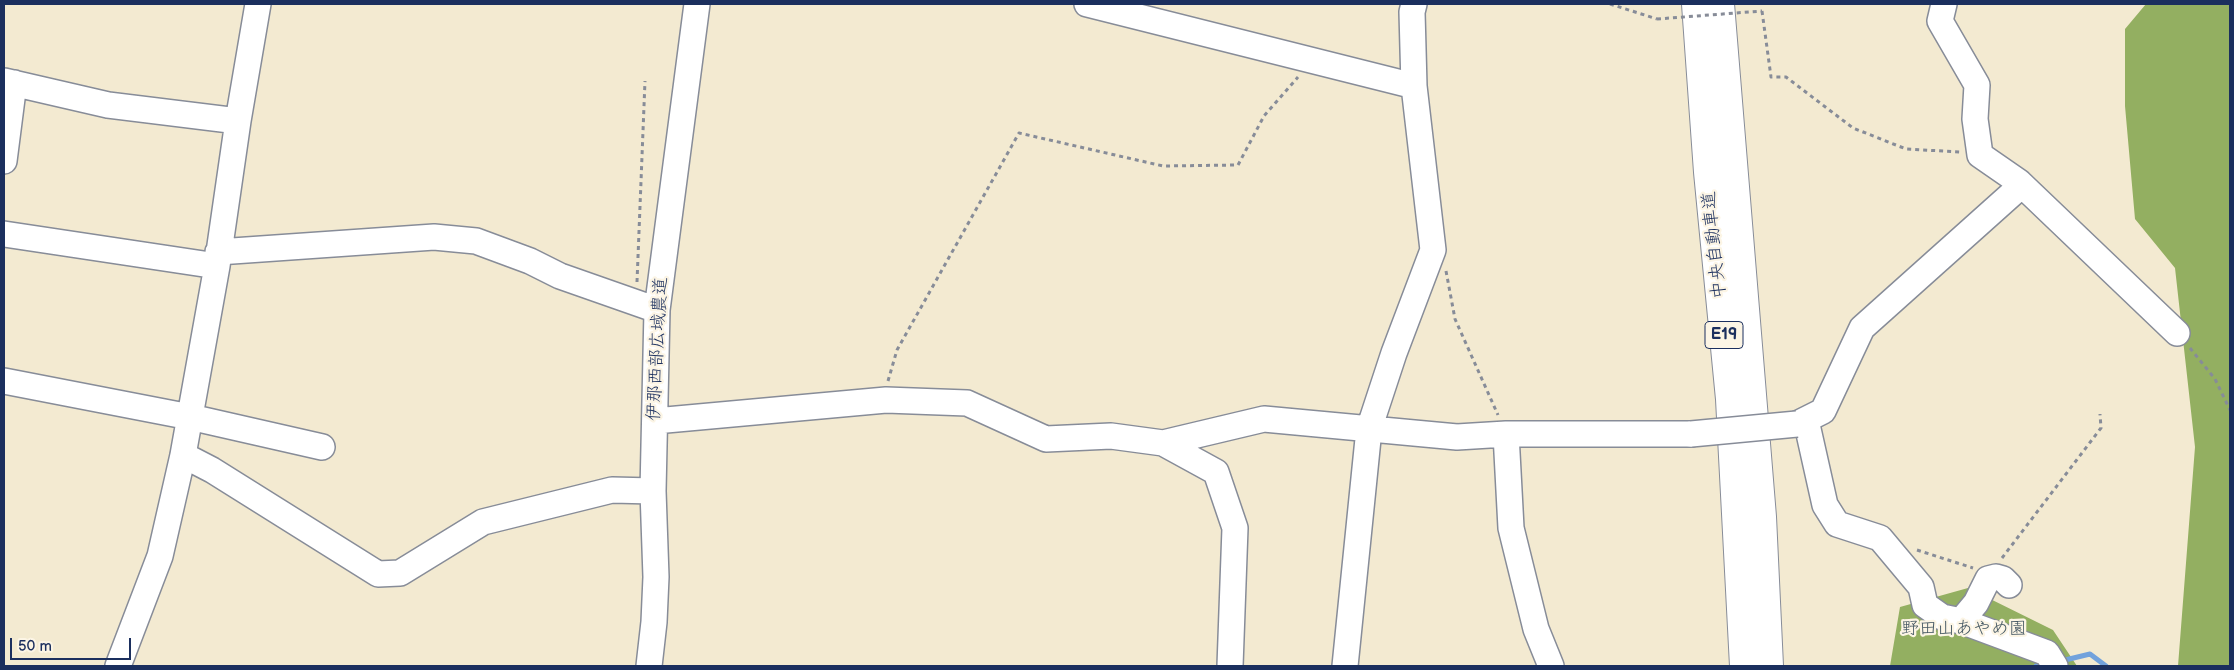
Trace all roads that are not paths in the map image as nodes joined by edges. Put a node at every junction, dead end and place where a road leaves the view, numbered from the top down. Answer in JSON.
{"nodes":[{"id":1,"x":258,"y":4,"type":"edge"},
{"id":2,"x":696,"y":4,"type":"edge"},
{"id":3,"x":1087,"y":4,"type":"edge"},
{"id":4,"x":1414,"y":4,"type":"edge"},
{"id":5,"x":1696,"y":4,"type":"edge"},
{"id":6,"x":1720,"y":4,"type":"edge"},
{"id":7,"x":1944,"y":4,"type":"edge"},
{"id":8,"x":9,"y":82,"type":"edge"},
{"id":9,"x":1414,"y":86,"type":"junction"},
{"id":10,"x":238,"y":121,"type":"junction"},
{"id":11,"x":4,"y":161,"type":"edge"},
{"id":12,"x":2019,"y":182,"type":"junction"},
{"id":13,"x":4,"y":234,"type":"edge"},
{"id":14,"x":218,"y":259,"type":"junction"},
{"id":15,"x":646,"y":306,"type":"junction"},
{"id":16,"x":2177,"y":333,"type":"road end"},
{"id":17,"x":4,"y":381,"type":"edge"},
{"id":18,"x":190,"y":416,"type":"junction"},
{"id":19,"x":655,"y":421,"type":"junction"},
{"id":20,"x":1802,"y":422,"type":"junction"},
{"id":21,"x":1369,"y":429,"type":"junction"},
{"id":22,"x":1506,"y":434,"type":"junction"},
{"id":23,"x":1163,"y":443,"type":"junction"},
{"id":24,"x":322,"y":448,"type":"dead end"},
{"id":25,"x":183,"y":455,"type":"junction"},
{"id":26,"x":653,"y":491,"type":"junction"},
{"id":27,"x":2009,"y":585,"type":"dead end"},
{"id":28,"x":1961,"y":621,"type":"junction"},
{"id":29,"x":118,"y":666,"type":"edge"},
{"id":30,"x":649,"y":666,"type":"edge"},
{"id":31,"x":1230,"y":666,"type":"edge"},
{"id":32,"x":1345,"y":666,"type":"edge"},
{"id":33,"x":1551,"y":666,"type":"edge"},
{"id":34,"x":1744,"y":666,"type":"edge"},
{"id":35,"x":1769,"y":666,"type":"edge"},
{"id":36,"x":2055,"y":666,"type":"edge"}],
"edges":[{"from":1,"to":10,"type":"street"},
{"from":2,"to":15,"type":"street","name":"伊那西部広域農道"},
{"from":3,"to":9,"type":"street"},
{"from":4,"to":9,"type":"street"},
{"from":5,"to":34,"type":"highway","name":"中央自動車道","number":"E19"},
{"from":6,"to":35,"type":"highway","name":"中央自動車道","number":"E19"},
{"from":7,"to":12,"type":"street"},
{"from":8,"to":10,"type":"street"},
{"from":8,"to":11,"type":"street"},
{"from":9,"to":21,"type":"street"},
{"from":10,"to":14,"type":"street"},
{"from":12,"to":16,"type":"street"},
{"from":12,"to":20,"type":"street"},
{"from":13,"to":14,"type":"street"},
{"from":14,"to":15,"type":"street"},
{"from":14,"to":18,"type":"street"},
{"from":15,"to":19,"type":"street","name":"伊那西部広域農道"},
{"from":17,"to":18,"type":"street"},
{"from":18,"to":24,"type":"street"},
{"from":18,"to":25,"type":"street"},
{"from":19,"to":23,"type":"street"},
{"from":19,"to":26,"type":"street","name":"伊那西部広域農道"},
{"from":20,"to":22,"type":"street","bridge":true},
{"from":20,"to":28,"type":"street"},
{"from":21,"to":22,"type":"street"},
{"from":21,"to":23,"type":"street"},
{"from":21,"to":32,"type":"street"},
{"from":22,"to":33,"type":"street"},
{"from":23,"to":31,"type":"street"},
{"from":25,"to":26,"type":"street"},
{"from":25,"to":29,"type":"street"},
{"from":26,"to":30,"type":"street","name":"伊那西部広域農道"},
{"from":27,"to":28,"type":"street"},
{"from":28,"to":36,"type":"street"}]}
